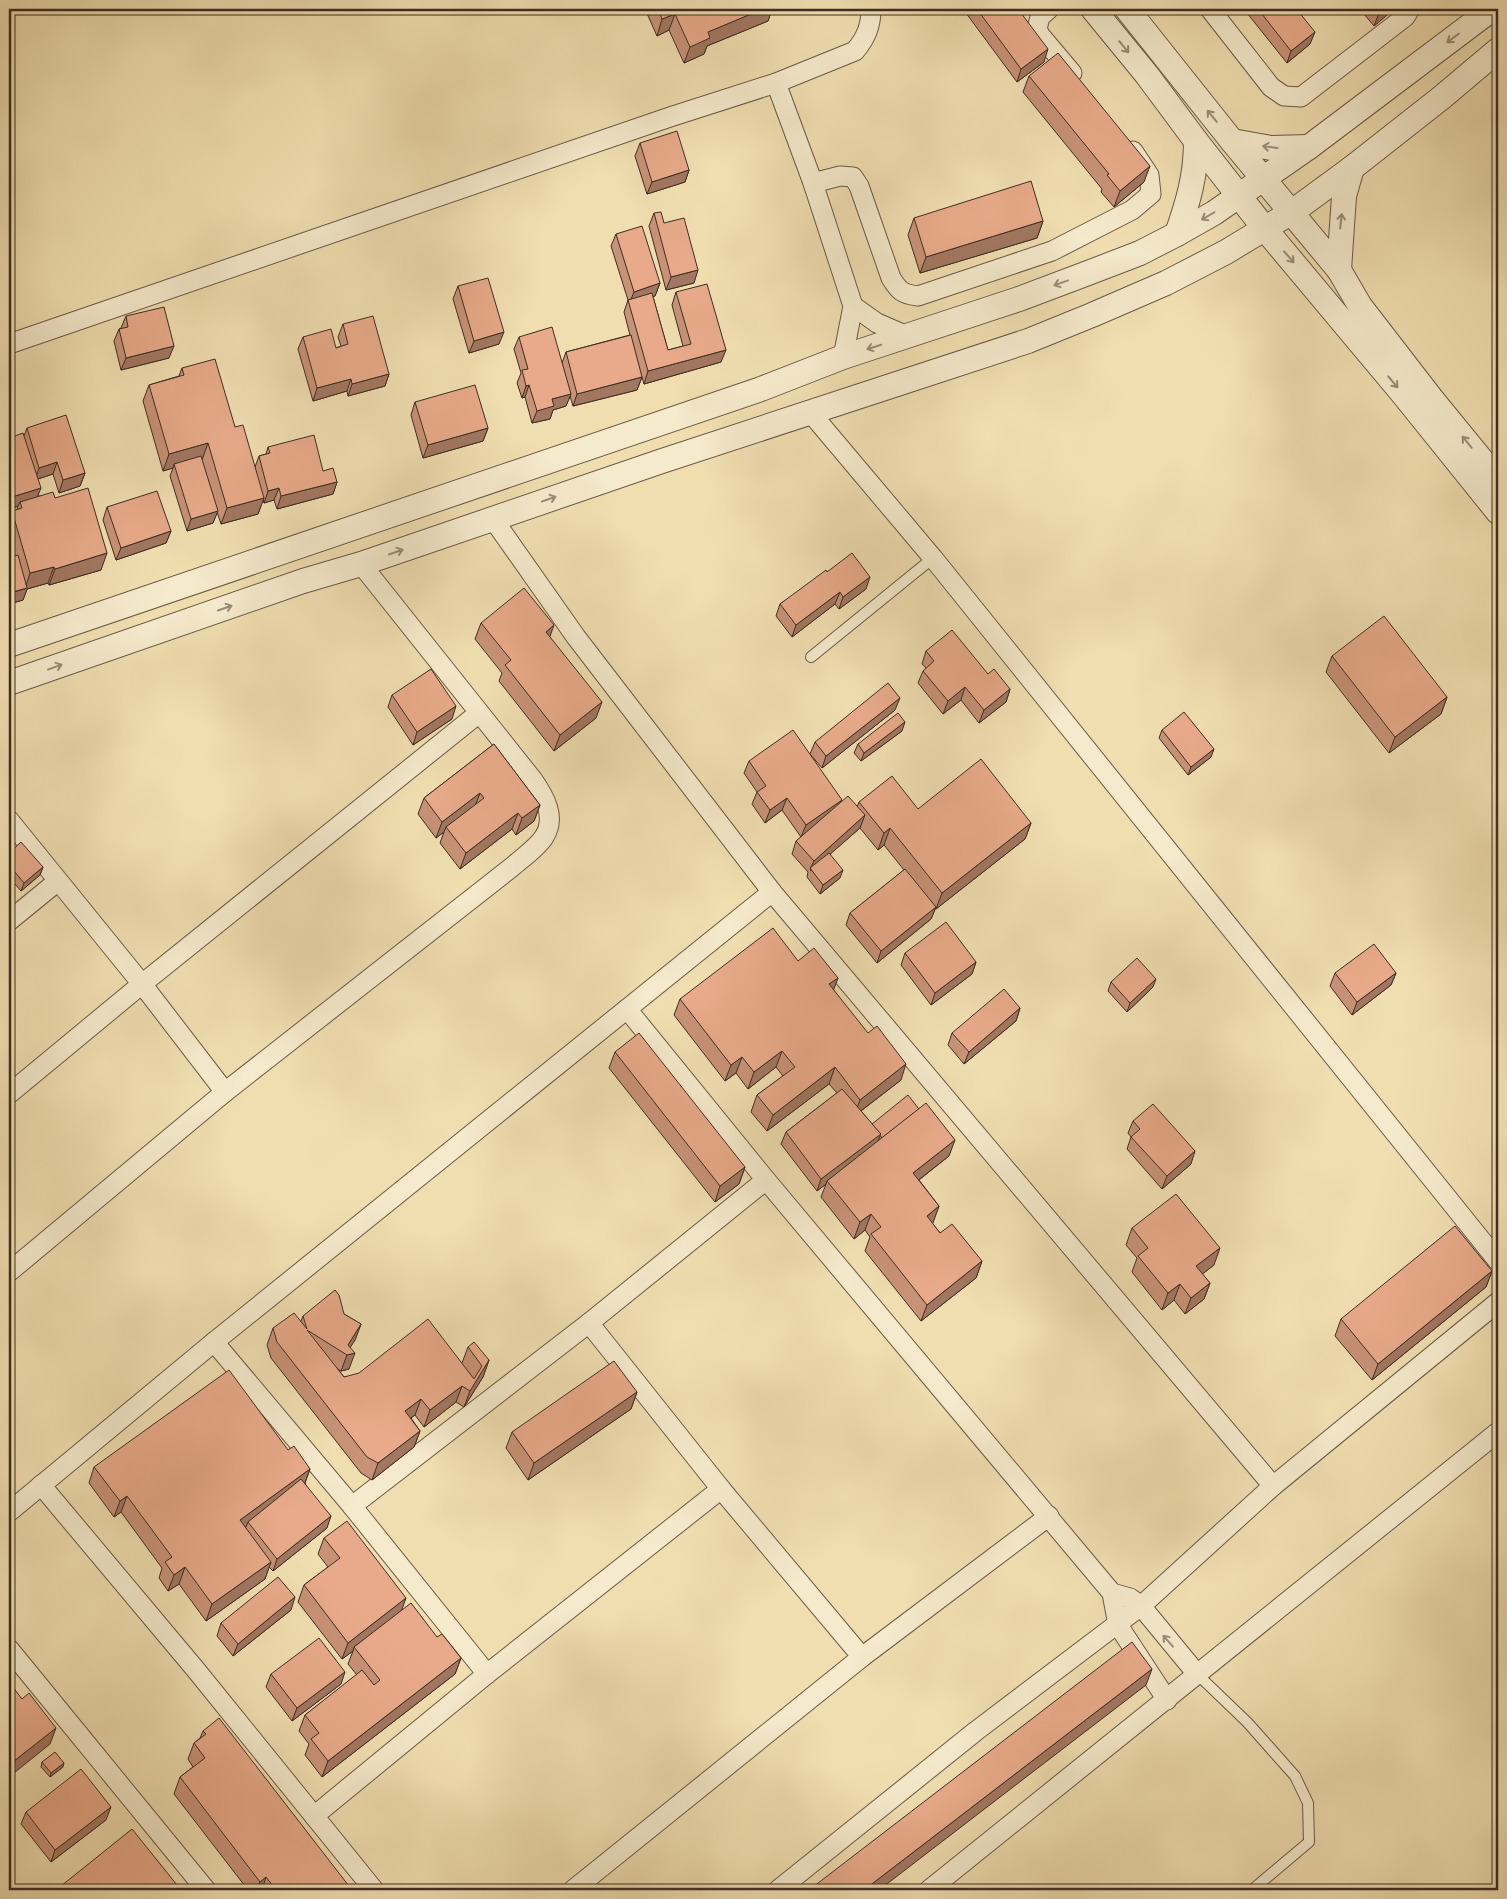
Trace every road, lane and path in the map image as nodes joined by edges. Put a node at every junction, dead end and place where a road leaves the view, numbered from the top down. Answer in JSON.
{"nodes":[{"id":1,"x":871,"y":9,"type":"edge"},
{"id":2,"x":1049,"y":9,"type":"edge"},
{"id":3,"x":1093,"y":9,"type":"edge"},
{"id":4,"x":1127,"y":9,"type":"edge"},
{"id":5,"x":1210,"y":9,"type":"edge"},
{"id":6,"x":1410,"y":9,"type":"edge"},
{"id":7,"x":1483,"y":11,"type":"edge"},
{"id":8,"x":1498,"y":50,"type":"edge"},
{"id":9,"x":776,"y":84,"type":"junction"},
{"id":10,"x":1085,"y":87,"type":"edge"},
{"id":11,"x":1124,"y":138,"type":"edge"},
{"id":12,"x":1196,"y":141,"type":"junction"},
{"id":13,"x":1232,"y":141,"type":"junction"},
{"id":14,"x":1309,"y":147,"type":"junction"},
{"id":15,"x":1352,"y":168,"type":"junction"},
{"id":16,"x":1265,"y":179,"type":"junction"},
{"id":17,"x":813,"y":183,"type":"junction"},
{"id":18,"x":1239,"y":196,"type":"junction"},
{"id":19,"x":1292,"y":212,"type":"junction"},
{"id":20,"x":1265,"y":229,"type":"junction"},
{"id":21,"x":1177,"y":234,"type":"junction"},
{"id":22,"x":1339,"y":270,"type":"junction"},
{"id":23,"x":853,"y":306,"type":"junction"},
{"id":24,"x":907,"y":336,"type":"junction"},
{"id":25,"x":9,"y":344,"type":"edge"},
{"id":26,"x":843,"y":357,"type":"junction"},
{"id":27,"x":810,"y":412,"type":"junction"},
{"id":28,"x":1498,"y":480,"type":"edge"},
{"id":29,"x":1498,"y":512,"type":"edge"},
{"id":30,"x":493,"y":518,"type":"junction"},
{"id":31,"x":933,"y":558,"type":"junction"},
{"id":32,"x":361,"y":564,"type":"junction"},
{"id":33,"x":175,"y":589,"type":"junction"},
{"id":34,"x":196,"y":618,"type":"junction"},
{"id":35,"x":9,"y":645,"type":"edge"},
{"id":36,"x":811,"y":657,"type":"dead end"},
{"id":37,"x":9,"y":683,"type":"edge"},
{"id":38,"x":479,"y":713,"type":"junction"},
{"id":39,"x":9,"y":820,"type":"edge"},
{"id":40,"x":58,"y":881,"type":"junction"},
{"id":41,"x":772,"y":892,"type":"junction"},
{"id":42,"x":9,"y":922,"type":"edge"},
{"id":43,"x":142,"y":984,"type":"junction"},
{"id":44,"x":627,"y":1009,"type":"junction"},
{"id":45,"x":226,"y":1092,"type":"junction"},
{"id":46,"x":9,"y":1094,"type":"edge"},
{"id":47,"x":766,"y":1180,"type":"junction"},
{"id":48,"x":1498,"y":1261,"type":"edge"},
{"id":49,"x":9,"y":1272,"type":"edge"},
{"id":50,"x":1498,"y":1302,"type":"edge"},
{"id":51,"x":589,"y":1323,"type":"junction"},
{"id":52,"x":214,"y":1342,"type":"junction"},
{"id":53,"x":1498,"y":1432,"type":"edge"},
{"id":54,"x":41,"y":1485,"type":"junction"},
{"id":55,"x":1273,"y":1486,"type":"junction"},
{"id":56,"x":721,"y":1489,"type":"junction"},
{"id":57,"x":352,"y":1506,"type":"junction"},
{"id":58,"x":9,"y":1512,"type":"edge"},
{"id":59,"x":1049,"y":1516,"type":"junction"},
{"id":60,"x":1112,"y":1593,"type":"junction"},
{"id":61,"x":1141,"y":1606,"type":"junction"},
{"id":62,"x":1118,"y":1625,"type":"junction"},
{"id":63,"x":9,"y":1649,"type":"edge"},
{"id":64,"x":862,"y":1657,"type":"junction"},
{"id":65,"x":487,"y":1674,"type":"junction"},
{"id":66,"x":1197,"y":1674,"type":"junction"},
{"id":67,"x":1167,"y":1700,"type":"junction"},
{"id":68,"x":314,"y":1816,"type":"junction"},
{"id":69,"x":206,"y":1890,"type":"edge"},
{"id":70,"x":374,"y":1890,"type":"edge"},
{"id":71,"x":573,"y":1890,"type":"edge"},
{"id":72,"x":778,"y":1890,"type":"edge"},
{"id":73,"x":929,"y":1890,"type":"edge"},
{"id":74,"x":1252,"y":1890,"type":"edge"}],
"edges":[{"from":1,"to":9,"type":"street"},
{"from":2,"to":10,"type":"street"},
{"from":3,"to":12,"type":"street","one_way":true},
{"from":13,"to":4,"type":"street","one_way":true},
{"from":5,"to":6,"type":"street"},
{"from":7,"to":14,"type":"street","one_way":true},
{"from":8,"to":15,"type":"street"},
{"from":9,"to":17,"type":"street"},
{"from":9,"to":25,"type":"street"},
{"from":11,"to":17,"type":"street"},
{"from":12,"to":18,"type":"street"},
{"from":12,"to":21,"type":"street"},
{"from":14,"to":13,"type":"street","one_way":true},
{"from":13,"to":16,"type":"street"},
{"from":14,"to":16,"type":"street"},
{"from":15,"to":19,"type":"street"},
{"from":22,"to":15,"type":"street","one_way":true},
{"from":16,"to":18,"type":"street"},
{"from":16,"to":19,"type":"street"},
{"from":17,"to":23,"type":"street"},
{"from":18,"to":20,"type":"street"},
{"from":18,"to":21,"type":"street","one_way":true},
{"from":19,"to":20,"type":"street"},
{"from":19,"to":22,"type":"street"},
{"from":20,"to":27,"type":"street"},
{"from":20,"to":29,"type":"street","one_way":true},
{"from":21,"to":24,"type":"street","one_way":true},
{"from":28,"to":22,"type":"street","one_way":true},
{"from":23,"to":24,"type":"street"},
{"from":23,"to":26,"type":"street"},
{"from":24,"to":26,"type":"street","one_way":true},
{"from":26,"to":33,"type":"street"},
{"from":30,"to":27,"type":"street","one_way":true},
{"from":27,"to":31,"type":"street"},
{"from":32,"to":30,"type":"street","one_way":true},
{"from":30,"to":41,"type":"street"},
{"from":31,"to":36,"type":"lane"},
{"from":31,"to":48,"type":"street"},
{"from":34,"to":32,"type":"street","one_way":true},
{"from":32,"to":38,"type":"street"},
{"from":33,"to":34,"type":"street"},
{"from":33,"to":35,"type":"street"},
{"from":37,"to":34,"type":"street","one_way":true},
{"from":38,"to":43,"type":"street"},
{"from":38,"to":45,"type":"street"},
{"from":39,"to":40,"type":"street"},
{"from":40,"to":42,"type":"street"},
{"from":40,"to":43,"type":"street"},
{"from":41,"to":44,"type":"street"},
{"from":41,"to":55,"type":"street"},
{"from":43,"to":45,"type":"street"},
{"from":43,"to":46,"type":"street"},
{"from":44,"to":47,"type":"street"},
{"from":44,"to":52,"type":"street"},
{"from":45,"to":49,"type":"street"},
{"from":47,"to":51,"type":"street"},
{"from":47,"to":59,"type":"street"},
{"from":50,"to":55,"type":"street"},
{"from":51,"to":56,"type":"street"},
{"from":51,"to":57,"type":"street"},
{"from":52,"to":54,"type":"street"},
{"from":52,"to":57,"type":"street"},
{"from":53,"to":66,"type":"street"},
{"from":54,"to":58,"type":"street"},
{"from":54,"to":68,"type":"street"},
{"from":55,"to":61,"type":"street"},
{"from":56,"to":64,"type":"street"},
{"from":56,"to":65,"type":"street"},
{"from":57,"to":65,"type":"street"},
{"from":59,"to":60,"type":"street"},
{"from":59,"to":64,"type":"street"},
{"from":60,"to":61,"type":"street"},
{"from":60,"to":62,"type":"street"},
{"from":61,"to":62,"type":"street"},
{"from":66,"to":61,"type":"street","one_way":true},
{"from":62,"to":67,"type":"street"},
{"from":62,"to":72,"type":"street"},
{"from":63,"to":69,"type":"street"},
{"from":64,"to":71,"type":"street"},
{"from":65,"to":68,"type":"street"},
{"from":66,"to":67,"type":"street"},
{"from":66,"to":74,"type":"lane"},
{"from":67,"to":73,"type":"street"},
{"from":68,"to":70,"type":"street"}]}
